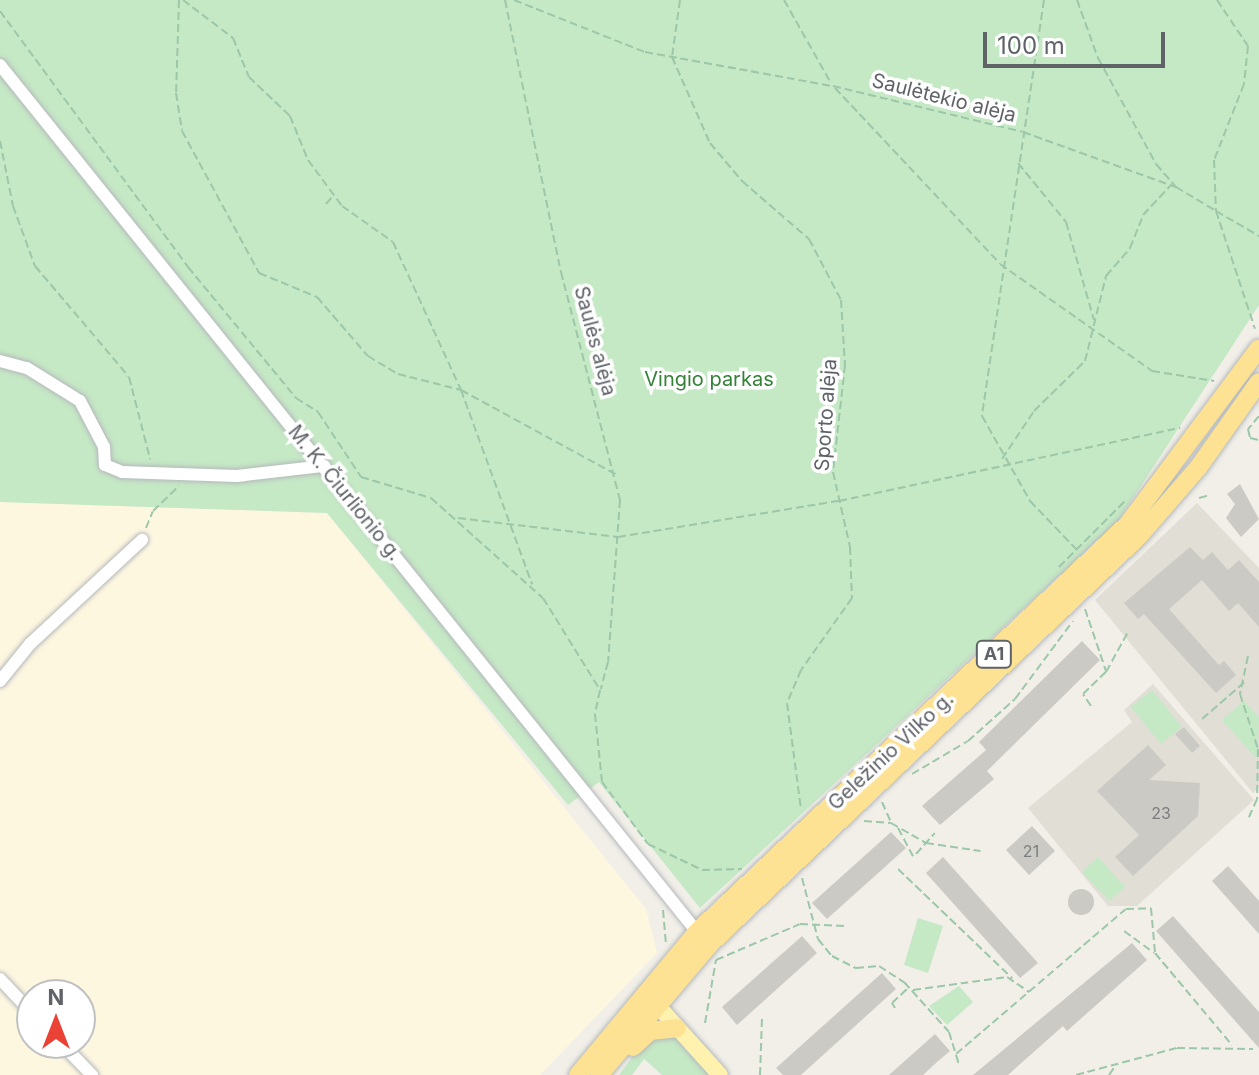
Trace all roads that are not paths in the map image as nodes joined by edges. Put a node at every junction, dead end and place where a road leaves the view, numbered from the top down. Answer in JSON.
{"nodes":[{"id":1,"x":0,"y":65,"type":"edge"},
{"id":2,"x":1257,"y":338,"type":"edge"},
{"id":3,"x":0,"y":361,"type":"edge"},
{"id":4,"x":1259,"y":382,"type":"edge"},
{"id":5,"x":1259,"y":397,"type":"edge"},
{"id":6,"x":324,"y":466,"type":"junction"},
{"id":7,"x":1198,"y":468,"type":"junction"},
{"id":8,"x":142,"y":540,"type":"road end"},
{"id":9,"x":0,"y":681,"type":"edge"},
{"id":10,"x":694,"y":927,"type":"junction"},
{"id":11,"x":0,"y":979,"type":"edge"},
{"id":12,"x":16,"y":996,"type":"edge"},
{"id":13,"x":651,"y":999,"type":"junction"},
{"id":14,"x":677,"y":1028,"type":"junction"},
{"id":15,"x":628,"y":1053,"type":"junction"},
{"id":16,"x":76,"y":1059,"type":"edge"},
{"id":17,"x":92,"y":1075,"type":"edge"},
{"id":18,"x":578,"y":1075,"type":"edge"},
{"id":19,"x":602,"y":1075,"type":"edge"},
{"id":20,"x":612,"y":1075,"type":"edge"},
{"id":21,"x":720,"y":1075,"type":"edge"}],
"edges":[{"from":1,"to":6,"type":"street","name":"M. K. Čiurlionio g."},
{"from":2,"to":10,"type":"highway","name":"Geležinio Vilko g.","number":"A1"},
{"from":3,"to":6,"type":"street"},
{"from":4,"to":7,"type":"highway","name":"Geležinio Vilko g.","number":"A1"},
{"from":5,"to":7,"type":"highway"},
{"from":6,"to":10,"type":"street","name":"M. K. Čiurlionio g."},
{"from":7,"to":13,"type":"highway","name":"Geležinio Vilko g.","number":"A1"},
{"from":8,"to":9,"type":"street"},
{"from":10,"to":13,"type":"highway","name":"Geležinio Vilko g.","number":"A1"},
{"from":11,"to":12,"type":"street"},
{"from":13,"to":14,"type":"main road"},
{"from":13,"to":18,"type":"highway","name":"Geležinio Vilko g.","number":"A1"},
{"from":13,"to":19,"type":"highway","name":"Geležinio Vilko g.","number":"A1"},
{"from":14,"to":15,"type":"highway"},
{"from":14,"to":21,"type":"main road"},
{"from":15,"to":19,"type":"highway"},
{"from":15,"to":20,"type":"highway"},
{"from":16,"to":17,"type":"street"}]}
